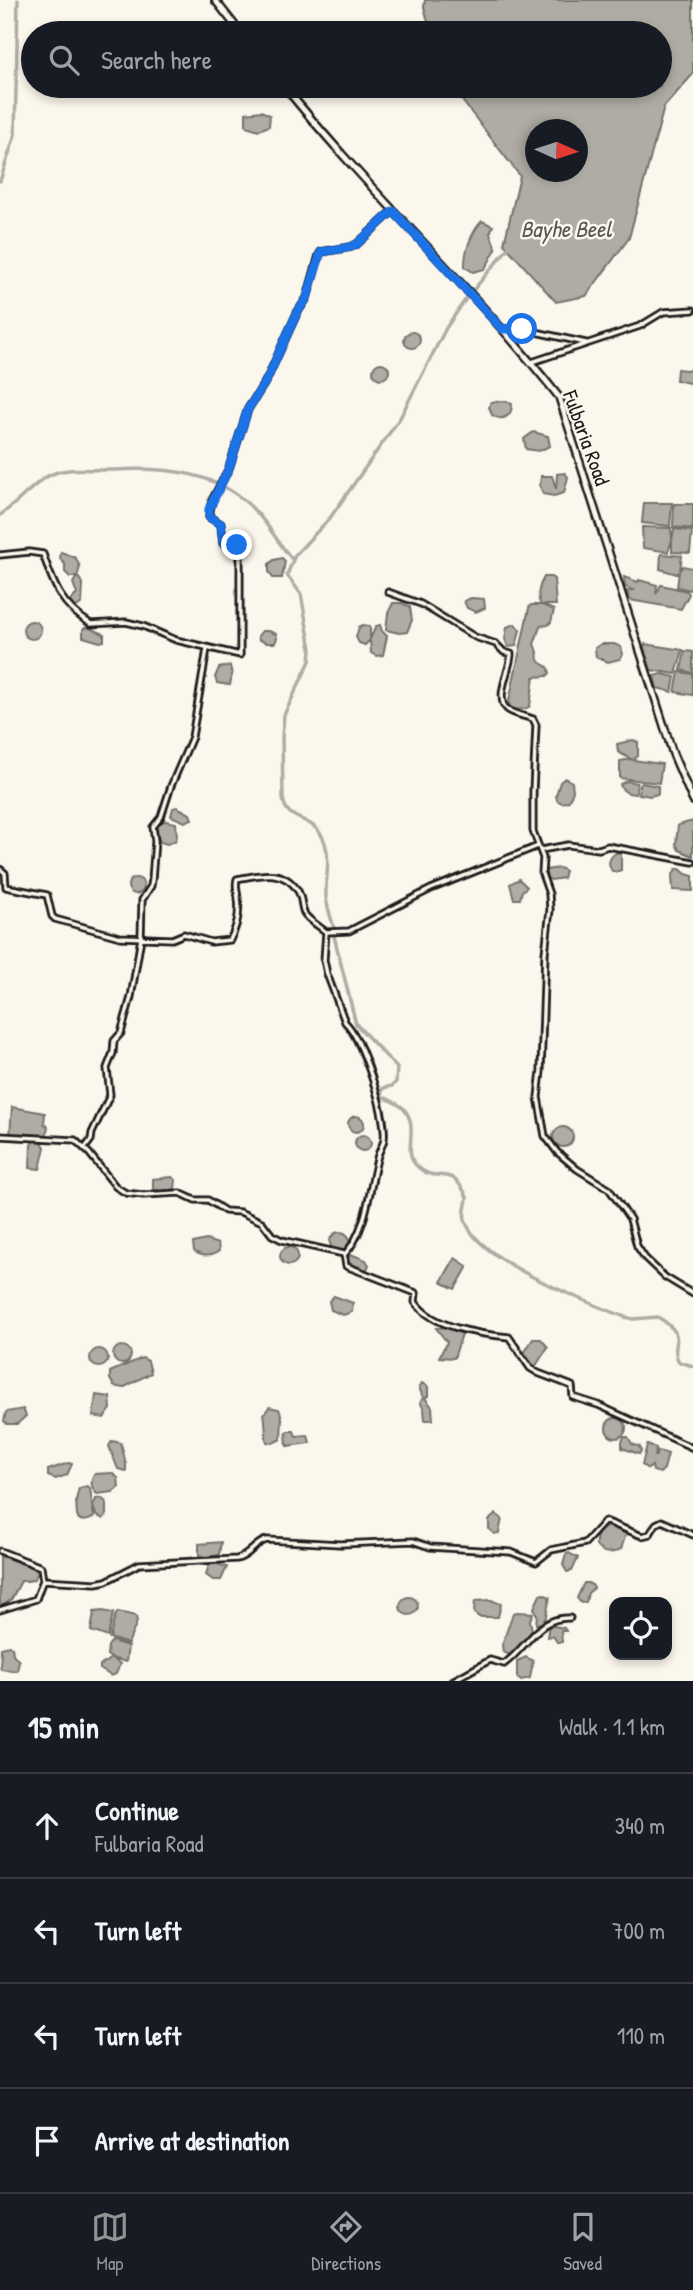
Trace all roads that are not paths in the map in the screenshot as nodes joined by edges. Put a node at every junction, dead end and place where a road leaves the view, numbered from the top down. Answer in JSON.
{"nodes":[{"id":1,"x":215,"y":0,"type":"edge"},
{"id":2,"x":232,"y":21,"type":"edge"},
{"id":3,"x":294,"y":98,"type":"edge"},
{"id":4,"x":393,"y":211,"type":"junction"},
{"id":5,"x":693,"y":310,"type":"edge"},
{"id":6,"x":502,"y":329,"type":"junction"},
{"id":7,"x":586,"y":343,"type":"junction"},
{"id":8,"x":531,"y":362,"type":"junction"},
{"id":9,"x":0,"y":555,"type":"edge"},
{"id":10,"x":388,"y":592,"type":"dead end"},
{"id":11,"x":207,"y":649,"type":"junction"},
{"id":12,"x":693,"y":802,"type":"edge"},
{"id":13,"x":540,"y":848,"type":"junction"},
{"id":14,"x":693,"y":862,"type":"edge"},
{"id":15,"x":0,"y":869,"type":"edge"},
{"id":16,"x":326,"y":932,"type":"junction"},
{"id":17,"x":141,"y":938,"type":"junction"},
{"id":18,"x":0,"y":1136,"type":"edge"},
{"id":19,"x":84,"y":1149,"type":"junction"},
{"id":20,"x":344,"y":1255,"type":"junction"},
{"id":21,"x":693,"y":1294,"type":"edge"},
{"id":22,"x":693,"y":1448,"type":"edge"},
{"id":23,"x":693,"y":1535,"type":"edge"},
{"id":24,"x":0,"y":1551,"type":"edge"},
{"id":25,"x":43,"y":1580,"type":"junction"},
{"id":26,"x":0,"y":1610,"type":"edge"},
{"id":27,"x":570,"y":1618,"type":"dead end"},
{"id":28,"x":452,"y":1681,"type":"edge"}],
"edges":[{"from":1,"to":2,"type":"main road"},
{"from":3,"to":4,"type":"main road","name":"Fulbaria Road"},
{"from":4,"to":6,"type":"main road","name":"Fulbaria Road"},
{"from":4,"to":11,"type":"street"},
{"from":5,"to":7,"type":"street"},
{"from":6,"to":7,"type":"street"},
{"from":6,"to":8,"type":"main road","name":"Fulbaria Road"},
{"from":7,"to":8,"type":"street"},
{"from":8,"to":12,"type":"main road","name":"Fulbaria Road"},
{"from":9,"to":11,"type":"street"},
{"from":10,"to":13,"type":"street"},
{"from":11,"to":17,"type":"street"},
{"from":13,"to":14,"type":"street"},
{"from":13,"to":16,"type":"street"},
{"from":13,"to":21,"type":"street"},
{"from":15,"to":17,"type":"street"},
{"from":16,"to":17,"type":"street"},
{"from":16,"to":20,"type":"street"},
{"from":17,"to":19,"type":"street"},
{"from":18,"to":19,"type":"street"},
{"from":19,"to":20,"type":"street"},
{"from":20,"to":22,"type":"street"},
{"from":23,"to":25,"type":"street"},
{"from":24,"to":25,"type":"street"},
{"from":25,"to":26,"type":"street"},
{"from":27,"to":28,"type":"street"}]}
